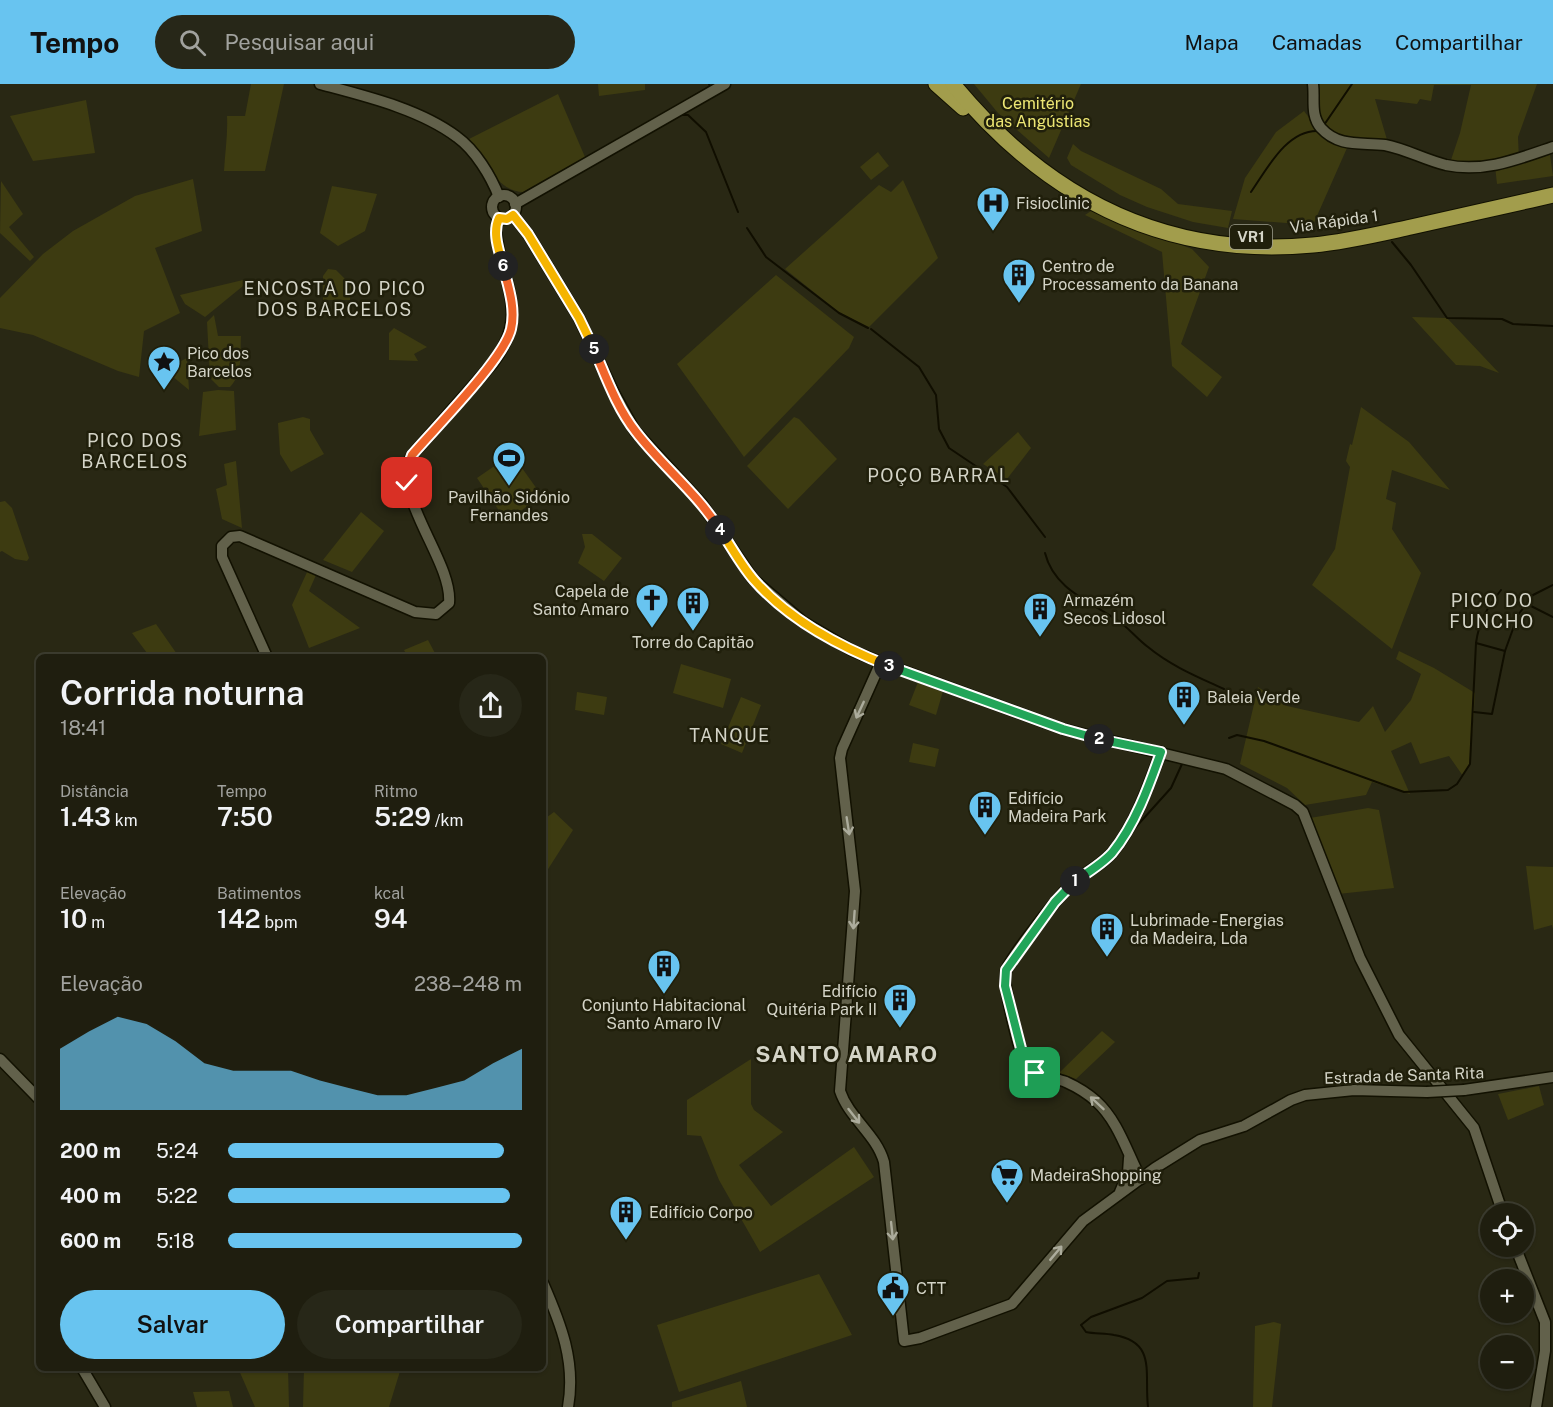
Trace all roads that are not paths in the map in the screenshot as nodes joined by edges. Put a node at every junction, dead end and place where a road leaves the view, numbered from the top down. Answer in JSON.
{"nodes":[{"id":1,"x":321,"y":84,"type":"edge"},
{"id":2,"x":725,"y":84,"type":"edge"},
{"id":3,"x":936,"y":84,"type":"edge"},
{"id":4,"x":953,"y":84,"type":"edge"},
{"id":5,"x":965,"y":84,"type":"edge"},
{"id":6,"x":1313,"y":84,"type":"edge"},
{"id":7,"x":1003,"y":140,"type":"junction"},
{"id":8,"x":1553,"y":147,"type":"edge"},
{"id":9,"x":1553,"y":186,"type":"edge"},
{"id":10,"x":1553,"y":195,"type":"edge"},
{"id":11,"x":499,"y":196,"type":"junction"},
{"id":12,"x":514,"y":209,"type":"junction"},
{"id":13,"x":499,"y":218,"type":"junction"},
{"id":14,"x":266,"y":654,"type":"edge"},
{"id":15,"x":881,"y":662,"type":"junction"},
{"id":16,"x":1161,"y":752,"type":"junction"},
{"id":17,"x":0,"y":1059,"type":"edge"},
{"id":18,"x":1553,"y":1077,"type":"edge"},
{"id":19,"x":36,"y":1096,"type":"edge"},
{"id":20,"x":1129,"y":1158,"type":"junction"},
{"id":21,"x":1163,"y":1163,"type":"junction"},
{"id":22,"x":1141,"y":1179,"type":"junction"},
{"id":23,"x":1119,"y":1194,"type":"junction"},
{"id":24,"x":1499,"y":1203,"type":"edge"},
{"id":25,"x":1520,"y":1257,"type":"edge"},
{"id":26,"x":546,"y":1290,"type":"edge"},
{"id":27,"x":1549,"y":1321,"type":"edge"},
{"id":28,"x":84,"y":1371,"type":"edge"},
{"id":29,"x":105,"y":1407,"type":"edge"},
{"id":30,"x":568,"y":1407,"type":"edge"},
{"id":31,"x":1536,"y":1407,"type":"edge"}],
"edges":[{"from":1,"to":11,"type":"street"},
{"from":2,"to":12,"type":"street"},
{"from":3,"to":7,"type":"highway"},
{"from":4,"to":7,"type":"highway","name":"Via Rápida 1","number":"VR1"},
{"from":5,"to":9,"type":"highway","name":"Via Rápida 1","number":"VR1"},
{"from":6,"to":8,"type":"street"},
{"from":7,"to":10,"type":"highway","name":"Via Rápida 1","number":"VR1"},
{"from":11,"to":12,"type":"street"},
{"from":11,"to":13,"type":"street"},
{"from":12,"to":13,"type":"street"},
{"from":12,"to":15,"type":"street"},
{"from":13,"to":14,"type":"street"},
{"from":15,"to":16,"type":"street"},
{"from":15,"to":23,"type":"street","name":"Estrada de Santa Rita","one_way":true},
{"from":20,"to":16,"type":"street","one_way":true},
{"from":16,"to":24,"type":"street"},
{"from":17,"to":19,"type":"street"},
{"from":18,"to":21,"type":"street","name":"Estrada de Santa Rita","bridge":true},
{"from":20,"to":21,"type":"street"},
{"from":20,"to":22,"type":"street"},
{"from":20,"to":23,"type":"street"},
{"from":21,"to":22,"type":"street","name":"Estrada de Santa Rita"},
{"from":22,"to":23,"type":"street","name":"Estrada de Santa Rita"},
{"from":25,"to":27,"type":"street"},
{"from":26,"to":30,"type":"street"},
{"from":27,"to":31,"type":"street"},
{"from":28,"to":29,"type":"street"}]}
